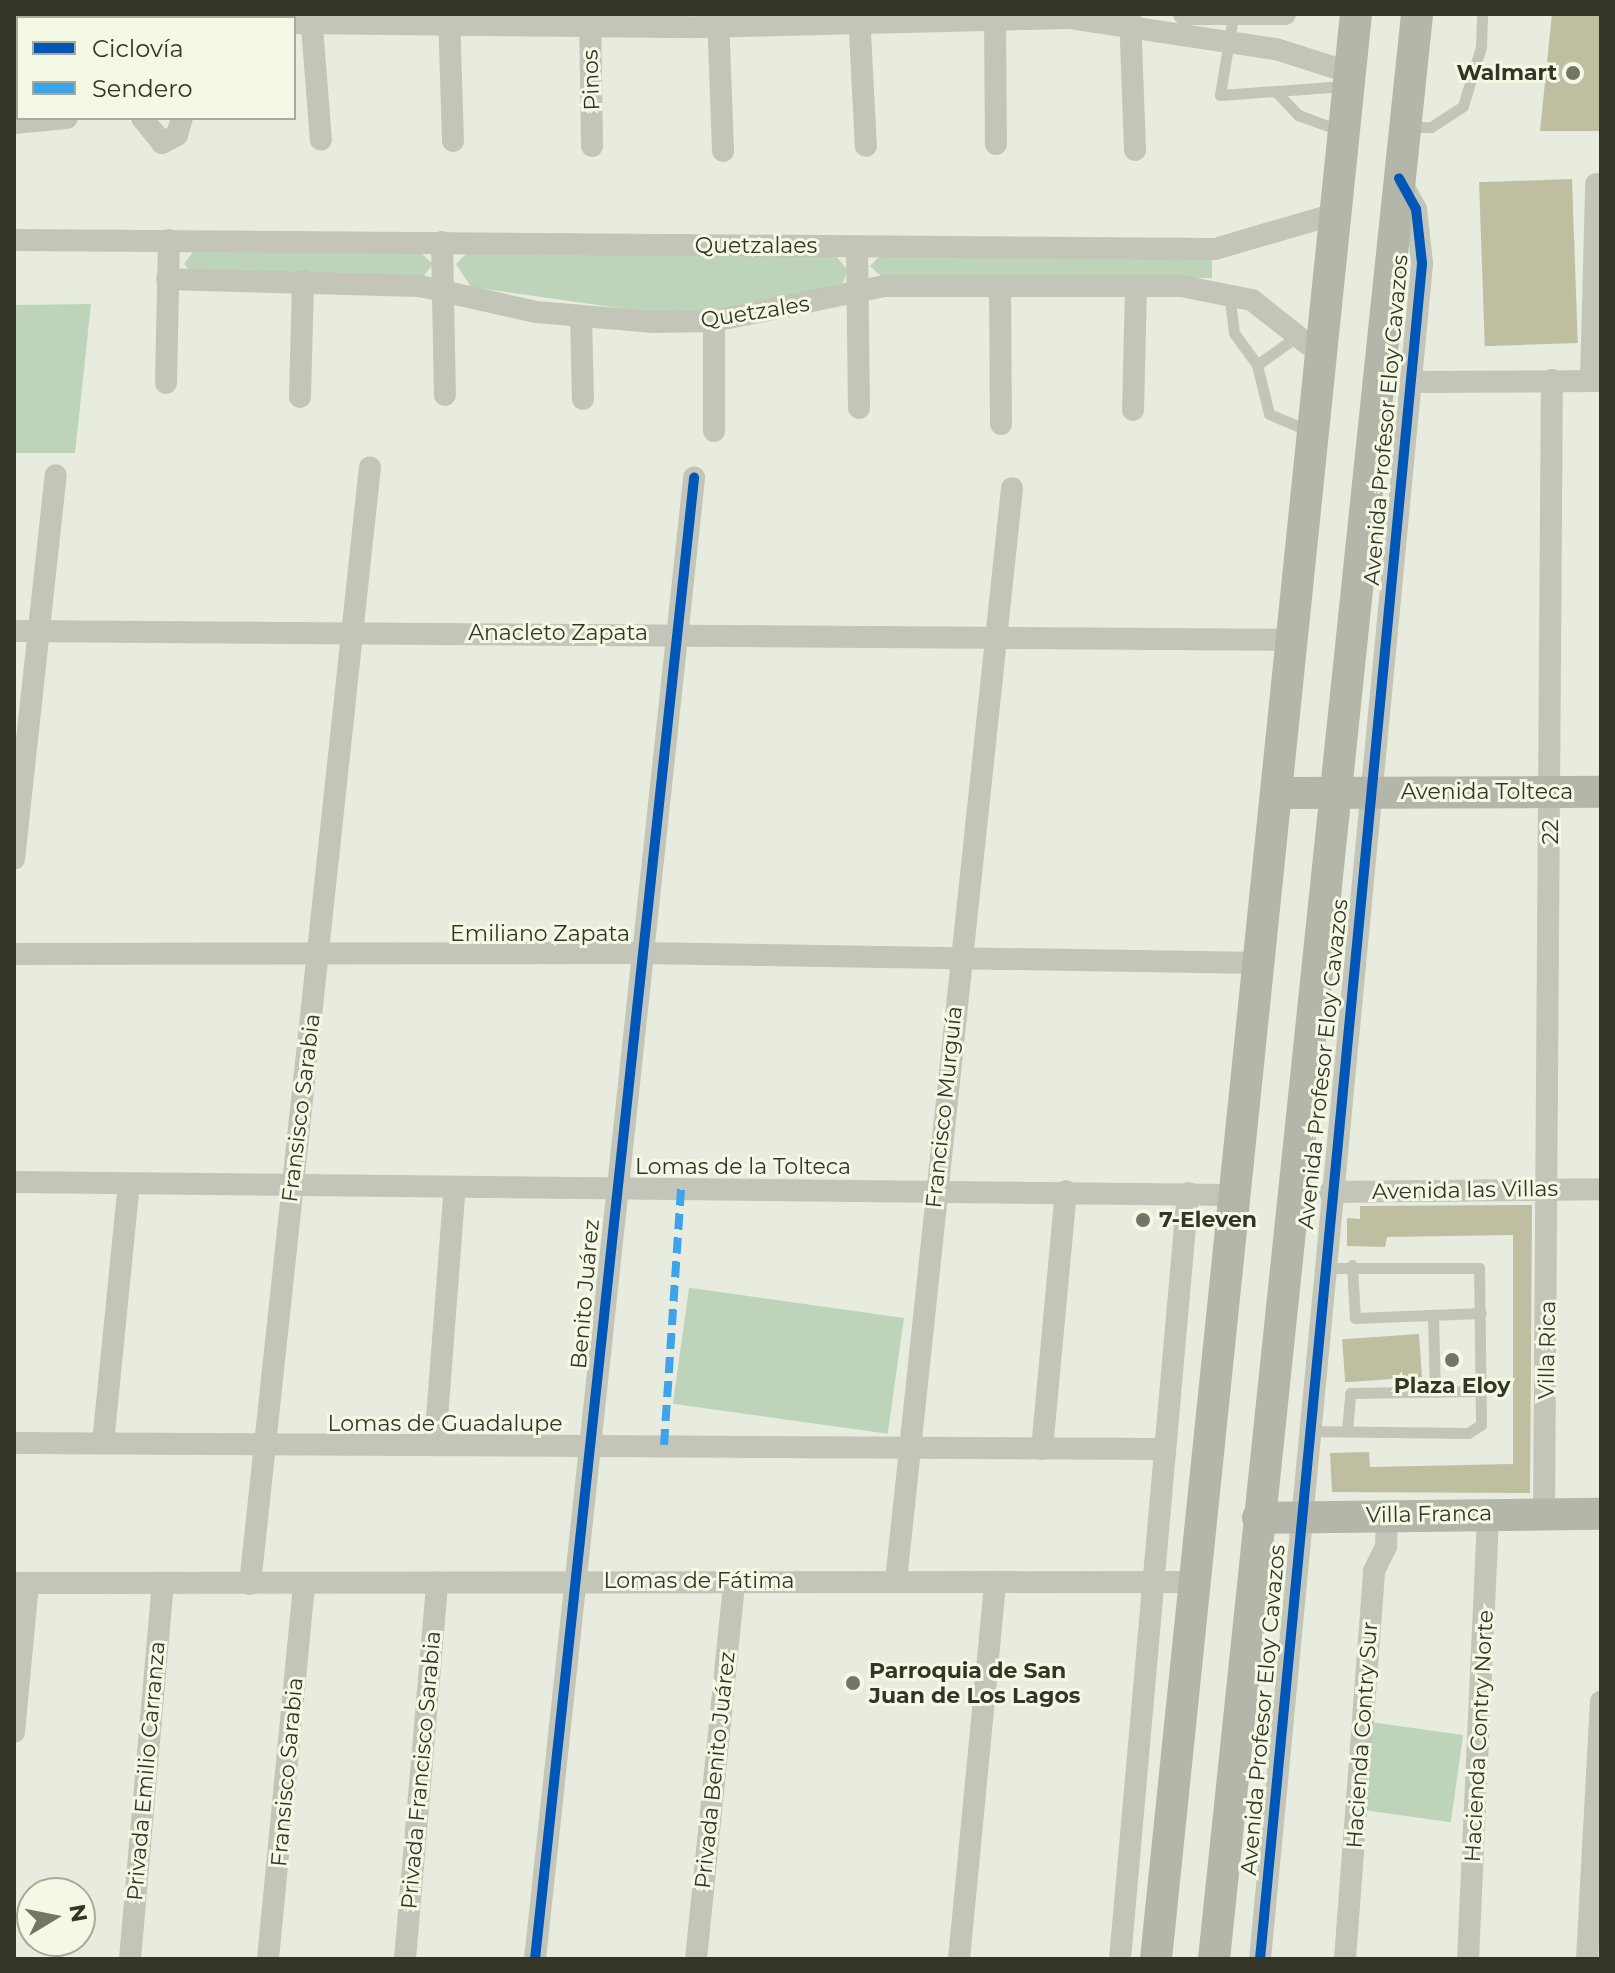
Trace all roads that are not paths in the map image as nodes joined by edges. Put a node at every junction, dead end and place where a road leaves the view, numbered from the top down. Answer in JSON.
{"nodes":[{"id":1,"x":1184,"y":14,"type":"edge"},
{"id":2,"x":1285,"y":14,"type":"edge"},
{"id":3,"x":1356,"y":14,"type":"edge"},
{"id":4,"x":1417,"y":14,"type":"edge"},
{"id":5,"x":1482,"y":14,"type":"edge"},
{"id":6,"x":995,"y":15,"type":"edge"},
{"id":7,"x":449,"y":17,"type":"edge"},
{"id":8,"x":860,"y":17,"type":"edge"},
{"id":9,"x":1233,"y":17,"type":"junction"},
{"id":10,"x":590,"y":18,"type":"edge"},
{"id":11,"x":306,"y":19,"type":"edge"},
{"id":12,"x":718,"y":20,"type":"edge"},
{"id":13,"x":1129,"y":20,"type":"edge"},
{"id":14,"x":1224,"y":44,"type":"junction"},
{"id":15,"x":1350,"y":79,"type":"junction"},
{"id":16,"x":1278,"y":94,"type":"junction"},
{"id":17,"x":46,"y":120,"type":"edge"},
{"id":18,"x":144,"y":120,"type":"edge"},
{"id":19,"x":181,"y":120,"type":"edge"},
{"id":20,"x":14,"y":123,"type":"edge"},
{"id":21,"x":1405,"y":127,"type":"junction"},
{"id":22,"x":1346,"y":133,"type":"junction"},
{"id":23,"x":321,"y":140,"type":"dead end"},
{"id":24,"x":453,"y":141,"type":"dead end"},
{"id":25,"x":996,"y":144,"type":"dead end"},
{"id":26,"x":592,"y":146,"type":"dead end"},
{"id":27,"x":866,"y":146,"type":"dead end"},
{"id":28,"x":1135,"y":150,"type":"dead end"},
{"id":29,"x":723,"y":151,"type":"dead end"},
{"id":30,"x":1399,"y":178,"type":"junction"},
{"id":31,"x":1596,"y":184,"type":"dead end"},
{"id":32,"x":1338,"y":213,"type":"junction"},
{"id":33,"x":14,"y":240,"type":"edge"},
{"id":34,"x":169,"y":240,"type":"junction"},
{"id":35,"x":442,"y":242,"type":"junction"},
{"id":36,"x":857,"y":246,"type":"junction"},
{"id":37,"x":167,"y":279,"type":"junction"},
{"id":38,"x":303,"y":281,"type":"junction"},
{"id":39,"x":1000,"y":286,"type":"junction"},
{"id":40,"x":1136,"y":286,"type":"junction"},
{"id":41,"x":441,"y":290,"type":"junction"},
{"id":42,"x":1229,"y":291,"type":"junction"},
{"id":43,"x":856,"y":294,"type":"junction"},
{"id":44,"x":581,"y":318,"type":"junction"},
{"id":45,"x":714,"y":321,"type":"junction"},
{"id":46,"x":1296,"y":337,"type":"junction"},
{"id":47,"x":1323,"y":356,"type":"junction"},
{"id":48,"x":1257,"y":365,"type":"junction"},
{"id":49,"x":1552,"y":380,"type":"junction"},
{"id":50,"x":1596,"y":381,"type":"edge"},
{"id":51,"x":1413,"y":382,"type":"junction"},
{"id":52,"x":166,"y":383,"type":"dead end"},
{"id":53,"x":445,"y":395,"type":"dead end"},
{"id":54,"x":300,"y":397,"type":"dead end"},
{"id":55,"x":583,"y":399,"type":"dead end"},
{"id":56,"x":859,"y":408,"type":"dead end"},
{"id":57,"x":1133,"y":410,"type":"dead end"},
{"id":58,"x":1001,"y":424,"type":"dead end"},
{"id":59,"x":714,"y":431,"type":"dead end"},
{"id":60,"x":1316,"y":433,"type":"junction"},
{"id":61,"x":370,"y":467,"type":"dead end"},
{"id":62,"x":56,"y":475,"type":"dead end"},
{"id":63,"x":694,"y":478,"type":"dead end"},
{"id":64,"x":1012,"y":488,"type":"dead end"},
{"id":65,"x":14,"y":631,"type":"edge"},
{"id":66,"x":42,"y":631,"type":"junction"},
{"id":67,"x":354,"y":632,"type":"junction"},
{"id":68,"x":995,"y":632,"type":"junction"},
{"id":69,"x":678,"y":634,"type":"junction"},
{"id":70,"x":1295,"y":640,"type":"junction"},
{"id":71,"x":1336,"y":791,"type":"junction"},
{"id":72,"x":1551,"y":792,"type":"junction"},
{"id":73,"x":1601,"y":792,"type":"edge"},
{"id":74,"x":1278,"y":793,"type":"junction"},
{"id":75,"x":1370,"y":793,"type":"junction"},
{"id":76,"x":14,"y":859,"type":"edge"},
{"id":77,"x":640,"y":953,"type":"junction"},
{"id":78,"x":14,"y":954,"type":"edge"},
{"id":79,"x":319,"y":956,"type":"junction"},
{"id":80,"x":960,"y":957,"type":"junction"},
{"id":81,"x":1259,"y":963,"type":"junction"},
{"id":82,"x":14,"y":1182,"type":"edge"},
{"id":83,"x":129,"y":1184,"type":"junction"},
{"id":84,"x":292,"y":1187,"type":"junction"},
{"id":85,"x":455,"y":1187,"type":"junction"},
{"id":86,"x":937,"y":1187,"type":"junction"},
{"id":87,"x":615,"y":1188,"type":"junction"},
{"id":88,"x":1551,"y":1188,"type":"junction"},
{"id":89,"x":1601,"y":1189,"type":"edge"},
{"id":90,"x":1066,"y":1191,"type":"junction"},
{"id":91,"x":1330,"y":1192,"type":"junction"},
{"id":92,"x":1188,"y":1193,"type":"junction"},
{"id":93,"x":1232,"y":1195,"type":"junction"},
{"id":94,"x":1352,"y":1265,"type":"junction"},
{"id":95,"x":1323,"y":1268,"type":"junction"},
{"id":96,"x":1481,"y":1313,"type":"junction"},
{"id":97,"x":1433,"y":1317,"type":"junction"},
{"id":98,"x":1481,"y":1391,"type":"junction"},
{"id":99,"x":1435,"y":1392,"type":"junction"},
{"id":100,"x":1307,"y":1431,"type":"junction"},
{"id":101,"x":1347,"y":1431,"type":"junction"},
{"id":102,"x":14,"y":1443,"type":"edge"},
{"id":103,"x":103,"y":1443,"type":"junction"},
{"id":104,"x":435,"y":1444,"type":"junction"},
{"id":105,"x":591,"y":1444,"type":"junction"},
{"id":106,"x":261,"y":1445,"type":"junction"},
{"id":107,"x":905,"y":1447,"type":"junction"},
{"id":108,"x":1042,"y":1449,"type":"junction"},
{"id":109,"x":1164,"y":1449,"type":"junction"},
{"id":110,"x":1488,"y":1513,"type":"junction"},
{"id":111,"x":1544,"y":1513,"type":"junction"},
{"id":112,"x":1387,"y":1514,"type":"junction"},
{"id":113,"x":1601,"y":1514,"type":"edge"},
{"id":114,"x":1299,"y":1516,"type":"junction"},
{"id":115,"x":1258,"y":1518,"type":"junction"},
{"id":116,"x":581,"y":1580,"type":"junction"},
{"id":117,"x":896,"y":1581,"type":"junction"},
{"id":118,"x":1150,"y":1581,"type":"junction"},
{"id":119,"x":437,"y":1582,"type":"junction"},
{"id":120,"x":734,"y":1582,"type":"junction"},
{"id":121,"x":995,"y":1582,"type":"junction"},
{"id":122,"x":1192,"y":1582,"type":"junction"},
{"id":123,"x":21,"y":1583,"type":"edge"},
{"id":124,"x":163,"y":1584,"type":"junction"},
{"id":125,"x":250,"y":1584,"type":"junction"},
{"id":126,"x":304,"y":1584,"type":"junction"},
{"id":127,"x":1601,"y":1701,"type":"edge"},
{"id":128,"x":14,"y":1732,"type":"edge"},
{"id":129,"x":130,"y":1959,"type":"edge"},
{"id":130,"x":268,"y":1959,"type":"edge"},
{"id":131,"x":405,"y":1959,"type":"edge"},
{"id":132,"x":535,"y":1959,"type":"edge"},
{"id":133,"x":696,"y":1959,"type":"edge"},
{"id":134,"x":959,"y":1959,"type":"edge"},
{"id":135,"x":1120,"y":1959,"type":"edge"},
{"id":136,"x":1156,"y":1959,"type":"edge"},
{"id":137,"x":1214,"y":1959,"type":"edge"},
{"id":138,"x":1260,"y":1959,"type":"edge"},
{"id":139,"x":1345,"y":1959,"type":"edge"},
{"id":140,"x":1468,"y":1959,"type":"edge"},
{"id":141,"x":1587,"y":1959,"type":"edge"}],
"edges":[{"from":1,"to":9,"type":"street"},
{"from":2,"to":9,"type":"street"},
{"from":3,"to":15,"type":"main road"},
{"from":4,"to":21,"type":"main road","name":"Avenida Profesor Eloy Cavazos"},
{"from":5,"to":21,"type":"lane"},
{"from":6,"to":8,"type":"street"},
{"from":6,"to":13,"type":"street"},
{"from":6,"to":25,"type":"street"},
{"from":7,"to":10,"type":"street"},
{"from":7,"to":11,"type":"street"},
{"from":7,"to":24,"type":"street"},
{"from":8,"to":12,"type":"street"},
{"from":8,"to":27,"type":"street"},
{"from":9,"to":14,"type":"lane"},
{"from":10,"to":12,"type":"street"},
{"from":10,"to":26,"type":"street","name":"Pinos"},
{"from":11,"to":23,"type":"street"},
{"from":12,"to":29,"type":"street"},
{"from":13,"to":14,"type":"street"},
{"from":13,"to":28,"type":"street"},
{"from":14,"to":15,"type":"street"},
{"from":14,"to":16,"type":"lane"},
{"from":15,"to":16,"type":"lane"},
{"from":15,"to":22,"type":"main road"},
{"from":16,"to":22,"type":"lane"},
{"from":17,"to":20,"type":"street"},
{"from":18,"to":19,"type":"street"},
{"from":21,"to":30,"type":"main road","name":"Avenida Profesor Eloy Cavazos"},
{"from":22,"to":32,"type":"main road"},
{"from":30,"to":51,"type":"street","name":"Avenida Profesor Eloy Cavazos"},
{"from":30,"to":71,"type":"main road","name":"Avenida Profesor Eloy Cavazos"},
{"from":31,"to":50,"type":"street"},
{"from":32,"to":36,"type":"street","name":"Quetzalaes"},
{"from":32,"to":47,"type":"main road"},
{"from":33,"to":34,"type":"street","name":"Quetzalaes"},
{"from":34,"to":35,"type":"street","name":"Quetzalaes"},
{"from":34,"to":37,"type":"street"},
{"from":35,"to":36,"type":"street","name":"Quetzalaes"},
{"from":35,"to":41,"type":"street"},
{"from":36,"to":43,"type":"street"},
{"from":37,"to":38,"type":"street","name":"Quetzales"},
{"from":37,"to":52,"type":"street"},
{"from":38,"to":41,"type":"street","name":"Quetzales"},
{"from":38,"to":54,"type":"street"},
{"from":39,"to":40,"type":"street","name":"Quetzales"},
{"from":39,"to":43,"type":"street","name":"Quetzales"},
{"from":39,"to":58,"type":"street"},
{"from":40,"to":42,"type":"street","name":"Quetzales"},
{"from":40,"to":57,"type":"street"},
{"from":41,"to":44,"type":"street","name":"Quetzales"},
{"from":41,"to":53,"type":"street"},
{"from":42,"to":46,"type":"street"},
{"from":42,"to":48,"type":"lane"},
{"from":43,"to":45,"type":"street","name":"Quetzales"},
{"from":43,"to":56,"type":"street"},
{"from":44,"to":45,"type":"street","name":"Quetzales"},
{"from":44,"to":55,"type":"street"},
{"from":45,"to":59,"type":"street"},
{"from":46,"to":47,"type":"street"},
{"from":46,"to":48,"type":"lane"},
{"from":47,"to":60,"type":"main road"},
{"from":48,"to":60,"type":"lane"},
{"from":49,"to":50,"type":"street"},
{"from":49,"to":51,"type":"street"},
{"from":49,"to":72,"type":"street","name":"22"},
{"from":51,"to":75,"type":"street","name":"Avenida Profesor Eloy Cavazos"},
{"from":60,"to":70,"type":"main road"},
{"from":61,"to":67,"type":"street"},
{"from":62,"to":66,"type":"street"},
{"from":63,"to":69,"type":"street"},
{"from":64,"to":68,"type":"street","name":"Francisco Murguía"},
{"from":65,"to":66,"type":"street","name":"Anacleto Zapata"},
{"from":66,"to":67,"type":"street","name":"Anacleto Zapata"},
{"from":66,"to":76,"type":"street"},
{"from":67,"to":69,"type":"street","name":"Anacleto Zapata"},
{"from":67,"to":79,"type":"street","name":"Fransisco Sarabia"},
{"from":68,"to":69,"type":"street","name":"Anacleto Zapata"},
{"from":68,"to":70,"type":"street","name":"Anacleto Zapata"},
{"from":68,"to":80,"type":"street","name":"Francisco Murguía"},
{"from":69,"to":77,"type":"street","name":"Benito Juárez"},
{"from":70,"to":74,"type":"main road"},
{"from":71,"to":74,"type":"main road","name":"Avenida Tolteca"},
{"from":71,"to":75,"type":"main road","name":"Avenida Tolteca"},
{"from":71,"to":115,"type":"main road","name":"Avenida Profesor Eloy Cavazos"},
{"from":72,"to":73,"type":"main road","name":"Avenida Tolteca"},
{"from":72,"to":75,"type":"main road","name":"Avenida Tolteca"},
{"from":72,"to":88,"type":"street","name":"22"},
{"from":74,"to":81,"type":"main road"},
{"from":75,"to":91,"type":"street","name":"Avenida Profesor Eloy Cavazos"},
{"from":77,"to":79,"type":"street","name":"Emiliano Zapata"},
{"from":77,"to":80,"type":"street","name":"Emiliano Zapata"},
{"from":77,"to":87,"type":"street","name":"Benito Juárez"},
{"from":78,"to":79,"type":"street","name":"Emiliano Zapata"},
{"from":79,"to":84,"type":"street","name":"Fransisco Sarabia"},
{"from":80,"to":81,"type":"street","name":"Emiliano Zapata"},
{"from":80,"to":86,"type":"street","name":"Francisco Murguía"},
{"from":81,"to":93,"type":"main road"},
{"from":82,"to":83,"type":"street","name":"Lomas de la Tolteca"},
{"from":83,"to":84,"type":"street","name":"Lomas de la Tolteca"},
{"from":83,"to":103,"type":"street"},
{"from":84,"to":85,"type":"street","name":"Lomas de la Tolteca"},
{"from":84,"to":106,"type":"street","name":"Fransisco Sarabia"},
{"from":85,"to":87,"type":"street","name":"Lomas de la Tolteca"},
{"from":85,"to":104,"type":"street"},
{"from":86,"to":87,"type":"street","name":"Lomas de la Tolteca"},
{"from":86,"to":90,"type":"street","name":"Lomas de la Tolteca"},
{"from":86,"to":107,"type":"street","name":"Francisco Murguía"},
{"from":87,"to":105,"type":"street","name":"Benito Juárez"},
{"from":88,"to":89,"type":"street","name":"Avenida las Villas"},
{"from":88,"to":91,"type":"street","name":"Avenida las Villas"},
{"from":88,"to":111,"type":"street","name":"Villa Rica"},
{"from":90,"to":92,"type":"street","name":"Lomas de la Tolteca"},
{"from":90,"to":108,"type":"street"},
{"from":91,"to":95,"type":"street","name":"Avenida Profesor Eloy Cavazos"},
{"from":92,"to":93,"type":"street","name":"Lomas de la Tolteca"},
{"from":92,"to":109,"type":"street"},
{"from":93,"to":122,"type":"main road"},
{"from":94,"to":95,"type":"lane"},
{"from":94,"to":96,"type":"lane"},
{"from":94,"to":97,"type":"lane"},
{"from":95,"to":100,"type":"street","name":"Avenida Profesor Eloy Cavazos"},
{"from":96,"to":97,"type":"lane"},
{"from":96,"to":98,"type":"lane"},
{"from":97,"to":99,"type":"lane"},
{"from":98,"to":99,"type":"lane"},
{"from":98,"to":101,"type":"lane"},
{"from":99,"to":101,"type":"lane"},
{"from":100,"to":101,"type":"lane"},
{"from":100,"to":114,"type":"street","name":"Avenida Profesor Eloy Cavazos"},
{"from":102,"to":103,"type":"street","name":"Lomas de Guadalupe"},
{"from":103,"to":106,"type":"street","name":"Lomas de Guadalupe"},
{"from":104,"to":105,"type":"street","name":"Lomas de Guadalupe"},
{"from":104,"to":106,"type":"street","name":"Lomas de Guadalupe"},
{"from":105,"to":107,"type":"street","name":"Lomas de Guadalupe"},
{"from":105,"to":116,"type":"street","name":"Benito Juárez"},
{"from":106,"to":125,"type":"street","name":"Fransisco Sarabia"},
{"from":107,"to":108,"type":"street","name":"Lomas de Guadalupe"},
{"from":107,"to":117,"type":"street","name":"Francisco Murguía"},
{"from":108,"to":109,"type":"street","name":"Lomas de Guadalupe"},
{"from":109,"to":118,"type":"street"},
{"from":110,"to":111,"type":"main road","name":"Villa Franca"},
{"from":110,"to":112,"type":"main road","name":"Villa Franca"},
{"from":110,"to":140,"type":"street","name":"Hacienda Contry Norte"},
{"from":111,"to":113,"type":"main road","name":"Villa Franca"},
{"from":112,"to":114,"type":"main road","name":"Villa Franca"},
{"from":112,"to":139,"type":"street","name":"Hacienda Contry Sur"},
{"from":114,"to":115,"type":"main road","name":"Villa Franca"},
{"from":114,"to":138,"type":"street","name":"Avenida Profesor Eloy Cavazos"},
{"from":115,"to":137,"type":"main road","name":"Avenida Profesor Eloy Cavazos"},
{"from":116,"to":119,"type":"street","name":"Lomas de Fátima"},
{"from":116,"to":120,"type":"street","name":"Lomas de Fátima"},
{"from":116,"to":132,"type":"street","name":"Benito Juárez"},
{"from":117,"to":120,"type":"street","name":"Lomas de Fátima"},
{"from":117,"to":121,"type":"street","name":"Lomas de Fátima"},
{"from":118,"to":121,"type":"street","name":"Lomas de Fátima"},
{"from":118,"to":122,"type":"street","name":"Lomas de Fátima"},
{"from":118,"to":135,"type":"street"},
{"from":119,"to":126,"type":"street","name":"Lomas de Fátima"},
{"from":119,"to":131,"type":"street","name":"Privada Francisco Sarabia"},
{"from":120,"to":133,"type":"street","name":"Privada Benito Juárez"},
{"from":121,"to":134,"type":"street"},
{"from":122,"to":136,"type":"main road"},
{"from":123,"to":124,"type":"street","name":"Lomas de Fátima"},
{"from":123,"to":128,"type":"street"},
{"from":124,"to":125,"type":"street","name":"Lomas de Fátima"},
{"from":124,"to":129,"type":"street","name":"Privada Emilio Carranza"},
{"from":125,"to":126,"type":"street","name":"Lomas de Fátima"},
{"from":126,"to":130,"type":"street","name":"Fransisco Sarabia"},
{"from":127,"to":141,"type":"street"}]}
